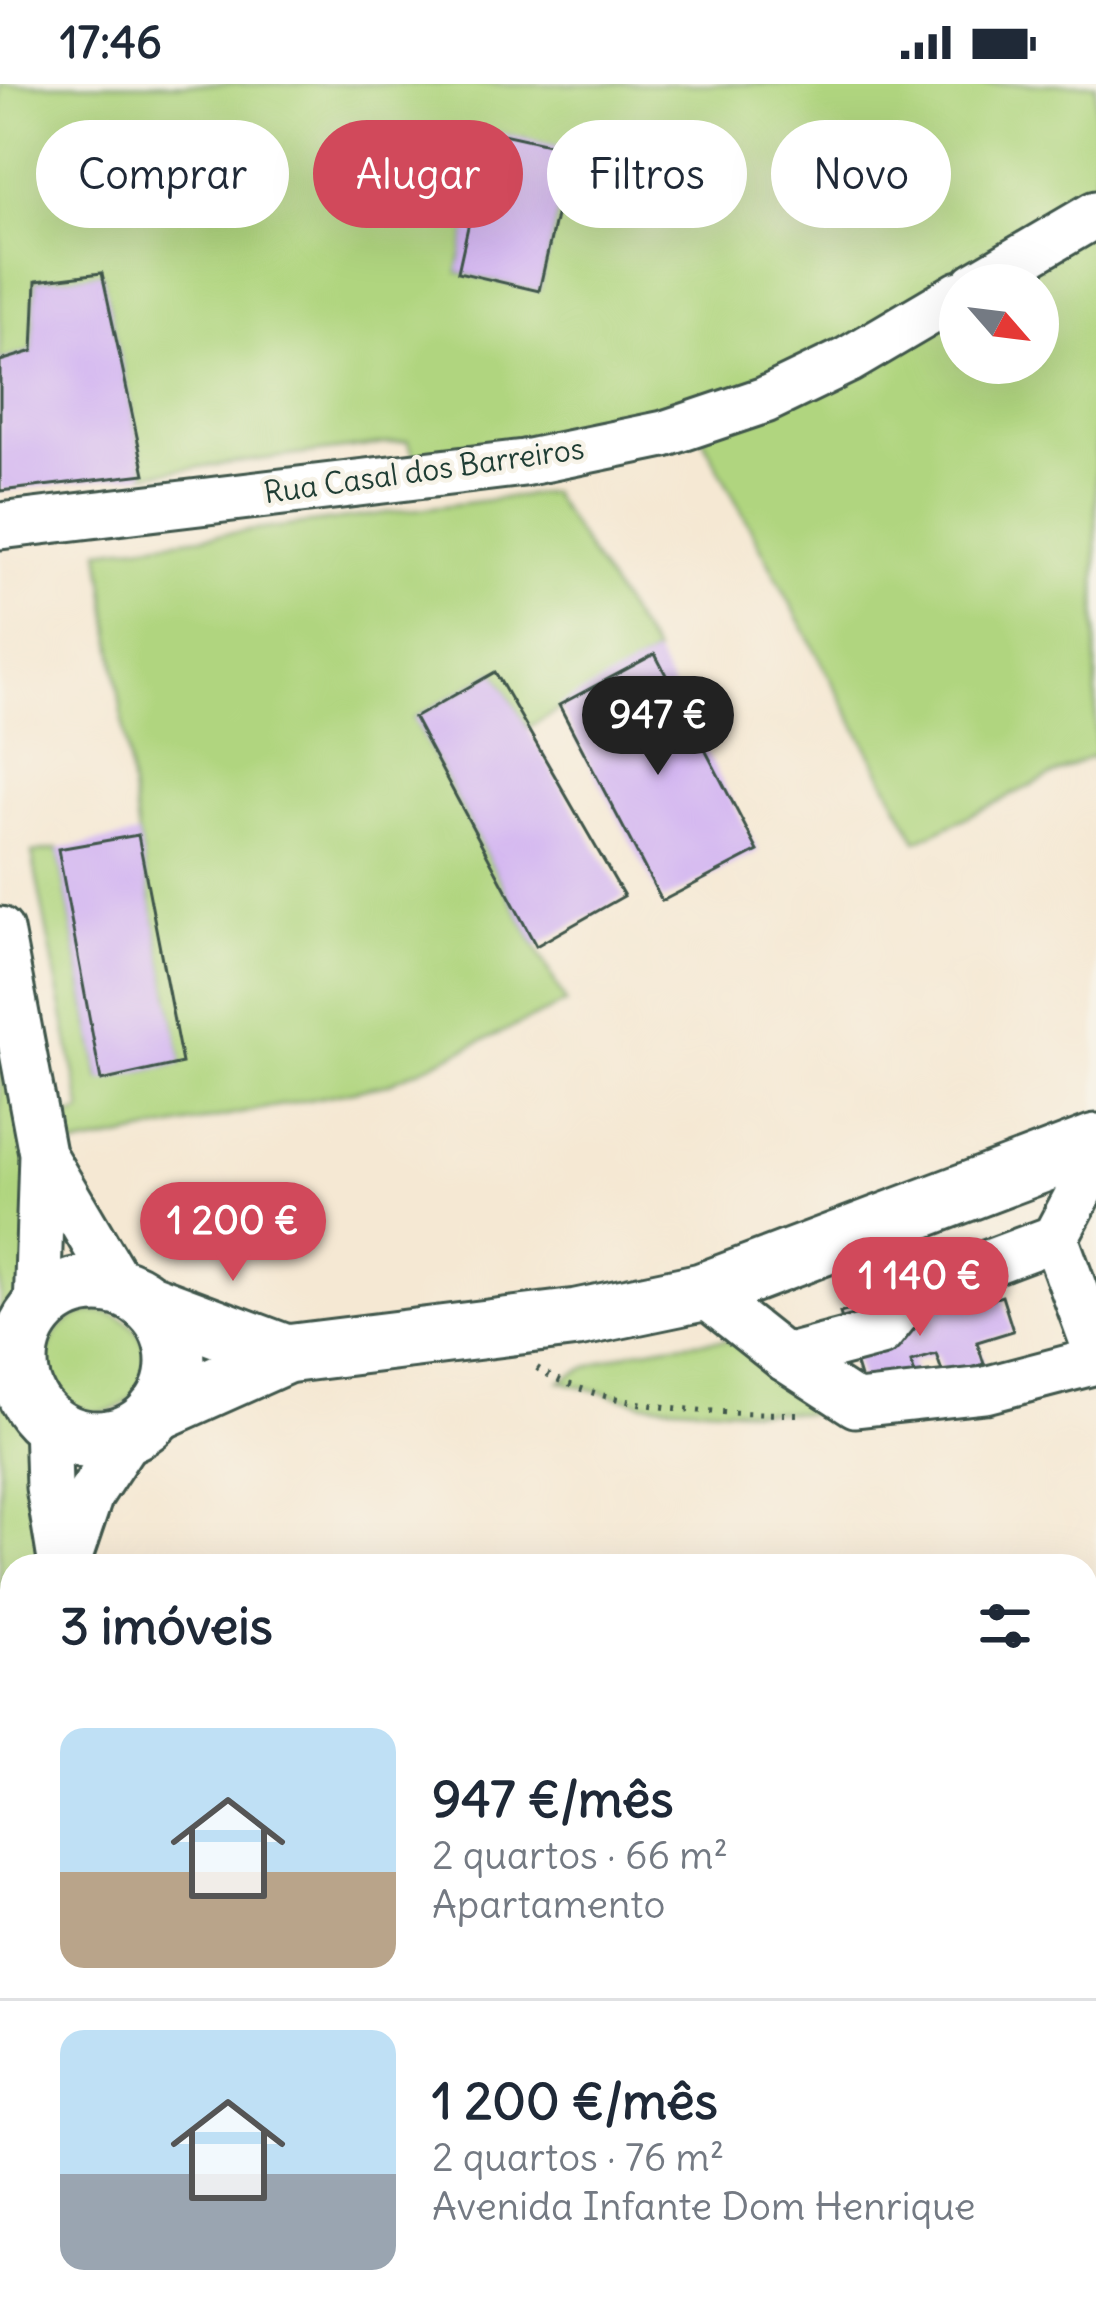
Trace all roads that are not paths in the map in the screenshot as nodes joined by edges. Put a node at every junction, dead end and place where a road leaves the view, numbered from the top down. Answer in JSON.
{"nodes":[{"id":1,"x":1096,"y":214,"type":"edge"},
{"id":2,"x":1011,"y":264,"type":"edge"},
{"id":3,"x":939,"y":306,"type":"edge"},
{"id":4,"x":0,"y":526,"type":"edge"},
{"id":5,"x":0,"y":930,"type":"edge"},
{"id":6,"x":1096,"y":1143,"type":"edge"},
{"id":7,"x":42,"y":1153,"type":"junction"},
{"id":8,"x":1096,"y":1161,"type":"edge"},
{"id":9,"x":1054,"y":1238,"type":"junction"},
{"id":10,"x":702,"y":1292,"type":"junction"},
{"id":11,"x":134,"y":1295,"type":"junction"},
{"id":12,"x":20,"y":1330,"type":"edge"},
{"id":13,"x":1096,"y":1349,"type":"edge"},
{"id":14,"x":286,"y":1354,"type":"junction"},
{"id":15,"x":784,"y":1358,"type":"junction"},
{"id":16,"x":1096,"y":1361,"type":"edge"},
{"id":17,"x":25,"y":1404,"type":"edge"},
{"id":18,"x":144,"y":1421,"type":"junction"},
{"id":19,"x":62,"y":1554,"type":"edge"},
{"id":20,"x":68,"y":1554,"type":"edge"}],
"edges":[{"from":1,"to":2,"type":"street"},
{"from":3,"to":4,"type":"street","name":"Rua Casal dos Barreiros"},
{"from":5,"to":7,"type":"street"},
{"from":6,"to":10,"type":"main road"},
{"from":7,"to":11,"type":"street"},
{"from":7,"to":12,"type":"street"},
{"from":8,"to":9,"type":"street"},
{"from":9,"to":13,"type":"street"},
{"from":9,"to":15,"type":"street"},
{"from":10,"to":14,"type":"main road"},
{"from":10,"to":15,"type":"street"},
{"from":11,"to":12,"type":"main road"},
{"from":11,"to":14,"type":"main road"},
{"from":11,"to":18,"type":"main road"},
{"from":12,"to":17,"type":"main road"},
{"from":14,"to":18,"type":"main road"},
{"from":15,"to":16,"type":"street"},
{"from":17,"to":18,"type":"main road"},
{"from":17,"to":19,"type":"street"},
{"from":18,"to":20,"type":"street"}]}
